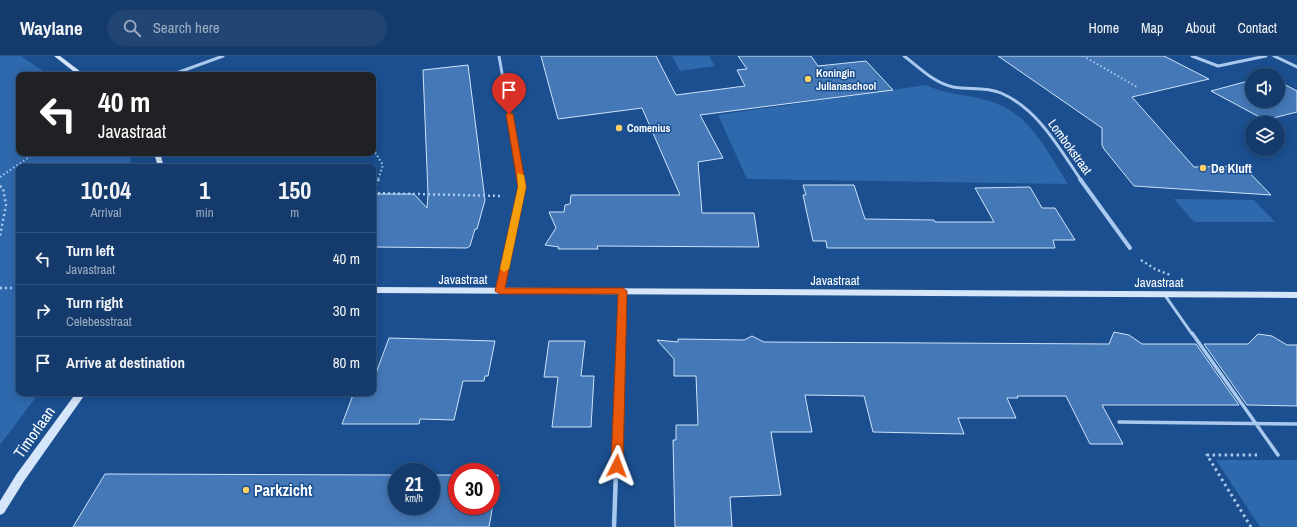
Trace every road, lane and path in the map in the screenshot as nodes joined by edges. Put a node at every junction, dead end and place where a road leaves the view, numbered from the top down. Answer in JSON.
{"nodes":[{"id":1,"x":57,"y":56,"type":"edge"},
{"id":2,"x":223,"y":56,"type":"edge"},
{"id":3,"x":499,"y":56,"type":"edge"},
{"id":4,"x":904,"y":56,"type":"edge"},
{"id":5,"x":1083,"y":56,"type":"edge"},
{"id":6,"x":1192,"y":56,"type":"edge"},
{"id":7,"x":1266,"y":56,"type":"edge"},
{"id":8,"x":1274,"y":56,"type":"edge"},
{"id":9,"x":65,"y":59,"type":"edge"},
{"id":10,"x":1297,"y":67,"type":"edge"},
{"id":11,"x":79,"y":72,"type":"edge"},
{"id":12,"x":179,"y":72,"type":"edge"},
{"id":13,"x":1137,"y":87,"type":"dead end"},
{"id":14,"x":376,"y":152,"type":"edge"},
{"id":15,"x":32,"y":156,"type":"edge"},
{"id":16,"x":20,"y":164,"type":"edge"},
{"id":17,"x":16,"y":166,"type":"edge"},
{"id":18,"x":0,"y":177,"type":"edge"},
{"id":19,"x":376,"y":184,"type":"edge"},
{"id":20,"x":0,"y":186,"type":"edge"},
{"id":21,"x":376,"y":193,"type":"edge"},
{"id":22,"x":520,"y":197,"type":"junction"},
{"id":23,"x":0,"y":236,"type":"edge"},
{"id":24,"x":1130,"y":248,"type":"joint"},
{"id":25,"x":0,"y":288,"type":"edge"},
{"id":26,"x":16,"y":288,"type":"edge"},
{"id":27,"x":376,"y":290,"type":"edge"},
{"id":28,"x":500,"y":291,"type":"junction"},
{"id":29,"x":623,"y":291,"type":"junction"},
{"id":30,"x":1164,"y":294,"type":"junction"},
{"id":31,"x":1189,"y":294,"type":"junction"},
{"id":32,"x":1297,"y":294,"type":"edge"},
{"id":33,"x":79,"y":396,"type":"edge"},
{"id":34,"x":1119,"y":422,"type":"dead end"},
{"id":35,"x":1256,"y":424,"type":"junction"},
{"id":36,"x":1297,"y":424,"type":"edge"},
{"id":37,"x":1278,"y":455,"type":"joint"},
{"id":38,"x":0,"y":510,"type":"edge"},
{"id":39,"x":614,"y":527,"type":"edge"},
{"id":40,"x":1250,"y":527,"type":"edge"}],
"edges":[{"from":1,"to":9,"type":"street"},
{"from":2,"to":12,"type":"street"},
{"from":3,"to":22,"type":"street"},
{"from":4,"to":24,"type":"street","name":"Lombokstraat"},
{"from":5,"to":13,"type":"path"},
{"from":6,"to":7,"type":"street"},
{"from":8,"to":10,"type":"street"},
{"from":9,"to":11,"type":"street"},
{"from":14,"to":19,"type":"path"},
{"from":15,"to":16,"type":"path"},
{"from":17,"to":18,"type":"path"},
{"from":20,"to":23,"type":"path"},
{"from":21,"to":22,"type":"path"},
{"from":22,"to":28,"type":"street"},
{"from":24,"to":31,"type":"path"},
{"from":25,"to":26,"type":"path"},
{"from":27,"to":28,"type":"street","name":"Javastraat"},
{"from":28,"to":29,"type":"street","name":"Javastraat"},
{"from":29,"to":30,"type":"street","name":"Javastraat"},
{"from":29,"to":39,"type":"street"},
{"from":30,"to":31,"type":"street","name":"Javastraat"},
{"from":30,"to":35,"type":"lane"},
{"from":31,"to":32,"type":"street","name":"Javastraat"},
{"from":33,"to":38,"type":"street","name":"Timorlaan"},
{"from":34,"to":35,"type":"lane"},
{"from":35,"to":36,"type":"lane"},
{"from":35,"to":37,"type":"lane"},
{"from":37,"to":40,"type":"path"}]}
